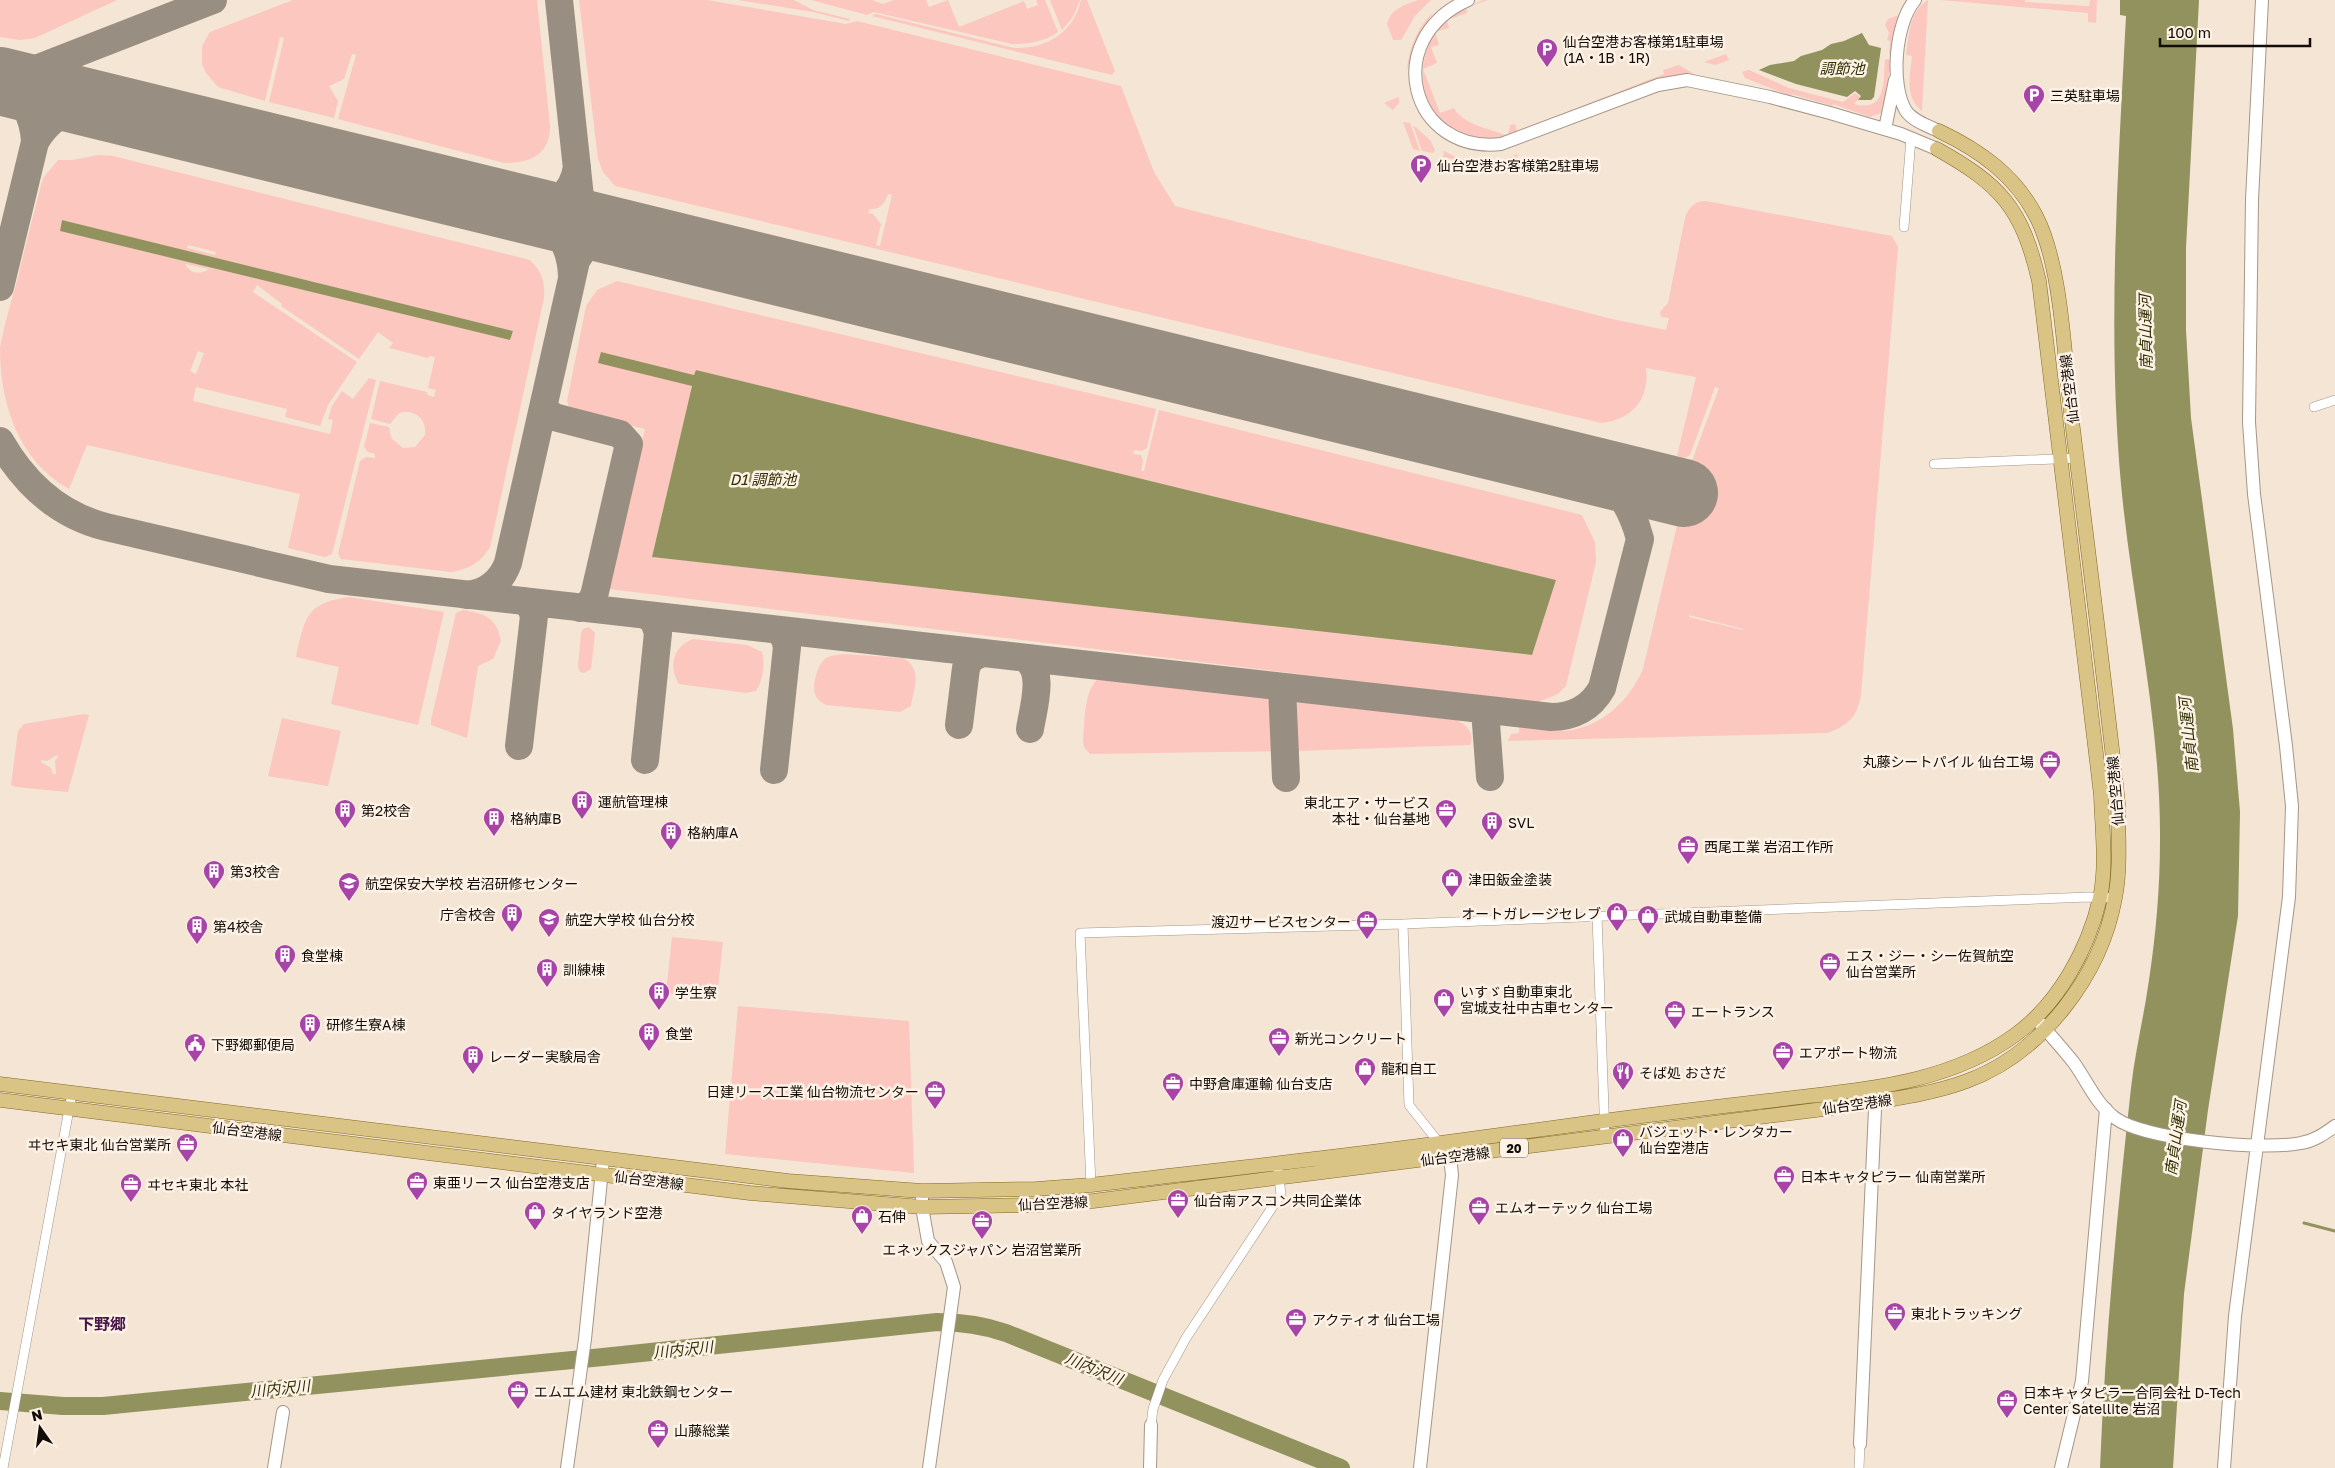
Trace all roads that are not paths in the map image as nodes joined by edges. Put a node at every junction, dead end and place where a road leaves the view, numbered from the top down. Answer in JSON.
{"nodes":[{"id":1,"x":1468,"y":0,"type":"edge"},
{"id":2,"x":1915,"y":0,"type":"edge"},
{"id":3,"x":2262,"y":0,"type":"edge"},
{"id":4,"x":1896,"y":75,"type":"junction"},
{"id":5,"x":1886,"y":129,"type":"junction"},
{"id":6,"x":1938,"y":131,"type":"joint"},
{"id":7,"x":1911,"y":138,"type":"junction"},
{"id":8,"x":1937,"y":149,"type":"joint"},
{"id":9,"x":1996,"y":165,"type":"junction"},
{"id":10,"x":1982,"y":178,"type":"junction"},
{"id":11,"x":2040,"y":224,"type":"junction"},
{"id":12,"x":1904,"y":227,"type":"dead end"},
{"id":13,"x":2025,"y":232,"type":"junction"},
{"id":14,"x":2335,"y":400,"type":"edge"},
{"id":15,"x":2314,"y":407,"type":"dead end"},
{"id":16,"x":2077,"y":458,"type":"junction"},
{"id":17,"x":2061,"y":460,"type":"junction"},
{"id":18,"x":1934,"y":464,"type":"dead end"},
{"id":19,"x":2100,"y":897,"type":"junction"},
{"id":20,"x":2115,"y":898,"type":"junction"},
{"id":21,"x":1596,"y":916,"type":"junction"},
{"id":22,"x":1403,"y":924,"type":"junction"},
{"id":23,"x":2040,"y":1023,"type":"junction"},
{"id":24,"x":0,"y":1084,"type":"edge"},
{"id":25,"x":1876,"y":1087,"type":"junction"},
{"id":26,"x":72,"y":1093,"type":"junction"},
{"id":27,"x":0,"y":1100,"type":"edge"},
{"id":28,"x":1876,"y":1102,"type":"junction"},
{"id":29,"x":70,"y":1109,"type":"junction"},
{"id":30,"x":2111,"y":1114,"type":"junction"},
{"id":31,"x":1604,"y":1120,"type":"junction"},
{"id":32,"x":2335,"y":1126,"type":"edge"},
{"id":33,"x":1605,"y":1136,"type":"junction"},
{"id":34,"x":1440,"y":1144,"type":"junction"},
{"id":35,"x":2258,"y":1146,"type":"junction"},
{"id":36,"x":1450,"y":1157,"type":"junction"},
{"id":37,"x":603,"y":1160,"type":"junction"},
{"id":38,"x":1277,"y":1163,"type":"junction"},
{"id":39,"x":601,"y":1174,"type":"junction"},
{"id":40,"x":1279,"y":1179,"type":"junction"},
{"id":41,"x":1091,"y":1185,"type":"junction"},
{"id":42,"x":922,"y":1192,"type":"junction"},
{"id":43,"x":922,"y":1207,"type":"junction"},
{"id":44,"x":283,"y":1412,"type":"dead end"},
{"id":45,"x":1151,"y":1425,"type":"joint"},
{"id":46,"x":1860,"y":1444,"type":"joint"},
{"id":47,"x":2,"y":1468,"type":"edge"},
{"id":48,"x":274,"y":1468,"type":"edge"},
{"id":49,"x":567,"y":1468,"type":"edge"},
{"id":50,"x":929,"y":1468,"type":"edge"},
{"id":51,"x":1150,"y":1468,"type":"edge"},
{"id":52,"x":1420,"y":1468,"type":"edge"},
{"id":53,"x":1859,"y":1468,"type":"edge"},
{"id":54,"x":2061,"y":1468,"type":"edge"},
{"id":55,"x":2224,"y":1468,"type":"edge"}],
"edges":[{"from":1,"to":5,"type":"street"},
{"from":2,"to":4,"type":"street"},
{"from":3,"to":35,"type":"street"},
{"from":4,"to":5,"type":"street"},
{"from":4,"to":6,"type":"street"},
{"from":5,"to":7,"type":"street"},
{"from":6,"to":9,"type":"main road","name":"仙台空港線","number":"20"},
{"from":7,"to":8,"type":"street"},
{"from":7,"to":12,"type":"street"},
{"from":8,"to":10,"type":"main road","name":"仙台空港線","number":"20"},
{"from":9,"to":10,"type":"street"},
{"from":9,"to":11,"type":"main road","name":"仙台空港線","number":"20"},
{"from":10,"to":13,"type":"main road","name":"仙台空港線","number":"20"},
{"from":11,"to":13,"type":"street"},
{"from":11,"to":16,"type":"main road","name":"仙台空港線","number":"20"},
{"from":13,"to":17,"type":"main road","name":"仙台空港線","number":"20"},
{"from":14,"to":15,"type":"street"},
{"from":16,"to":17,"type":"street"},
{"from":16,"to":20,"type":"main road","name":"仙台空港線","number":"20"},
{"from":17,"to":18,"type":"street"},
{"from":17,"to":19,"type":"main road","name":"仙台空港線","number":"20"},
{"from":19,"to":20,"type":"street"},
{"from":19,"to":21,"type":"street"},
{"from":19,"to":23,"type":"main road","name":"仙台空港線","number":"20"},
{"from":20,"to":23,"type":"main road","name":"仙台空港線","number":"20"},
{"from":21,"to":22,"type":"street"},
{"from":21,"to":31,"type":"street"},
{"from":22,"to":34,"type":"street"},
{"from":22,"to":41,"type":"street"},
{"from":23,"to":25,"type":"main road","name":"仙台空港線","number":"20"},
{"from":23,"to":28,"type":"main road","name":"仙台空港線","number":"20"},
{"from":23,"to":30,"type":"street"},
{"from":24,"to":26,"type":"main road","name":"仙台空港線","number":"20"},
{"from":25,"to":28,"type":"street"},
{"from":25,"to":31,"type":"main road","name":"仙台空港線","number":"20"},
{"from":26,"to":29,"type":"street"},
{"from":26,"to":37,"type":"main road","name":"仙台空港線","number":"20"},
{"from":27,"to":29,"type":"main road","name":"仙台空港線","number":"20"},
{"from":28,"to":33,"type":"main road","name":"仙台空港線","number":"20"},
{"from":28,"to":46,"type":"street"},
{"from":29,"to":39,"type":"main road","name":"仙台空港線","number":"20"},
{"from":29,"to":47,"type":"street"},
{"from":30,"to":35,"type":"street"},
{"from":30,"to":54,"type":"street"},
{"from":31,"to":33,"type":"street"},
{"from":31,"to":34,"type":"main road","name":"仙台空港線","number":"20"},
{"from":32,"to":35,"type":"street"},
{"from":33,"to":36,"type":"main road","name":"仙台空港線","number":"20"},
{"from":34,"to":36,"type":"street"},
{"from":34,"to":38,"type":"main road","name":"仙台空港線","number":"20"},
{"from":35,"to":55,"type":"street"},
{"from":36,"to":40,"type":"main road","name":"仙台空港線","number":"20"},
{"from":36,"to":52,"type":"street"},
{"from":37,"to":39,"type":"street"},
{"from":37,"to":42,"type":"main road","name":"仙台空港線","number":"20"},
{"from":38,"to":40,"type":"street"},
{"from":38,"to":41,"type":"main road","name":"仙台空港線","number":"20"},
{"from":39,"to":43,"type":"main road","name":"仙台空港線","number":"20"},
{"from":39,"to":49,"type":"street"},
{"from":40,"to":43,"type":"main road","name":"仙台空港線","number":"20"},
{"from":40,"to":45,"type":"street"},
{"from":41,"to":42,"type":"main road","name":"仙台空港線","number":"20"},
{"from":42,"to":43,"type":"street"},
{"from":43,"to":50,"type":"street"},
{"from":44,"to":48,"type":"street"},
{"from":45,"to":51,"type":"street"},
{"from":46,"to":53,"type":"street"}]}
